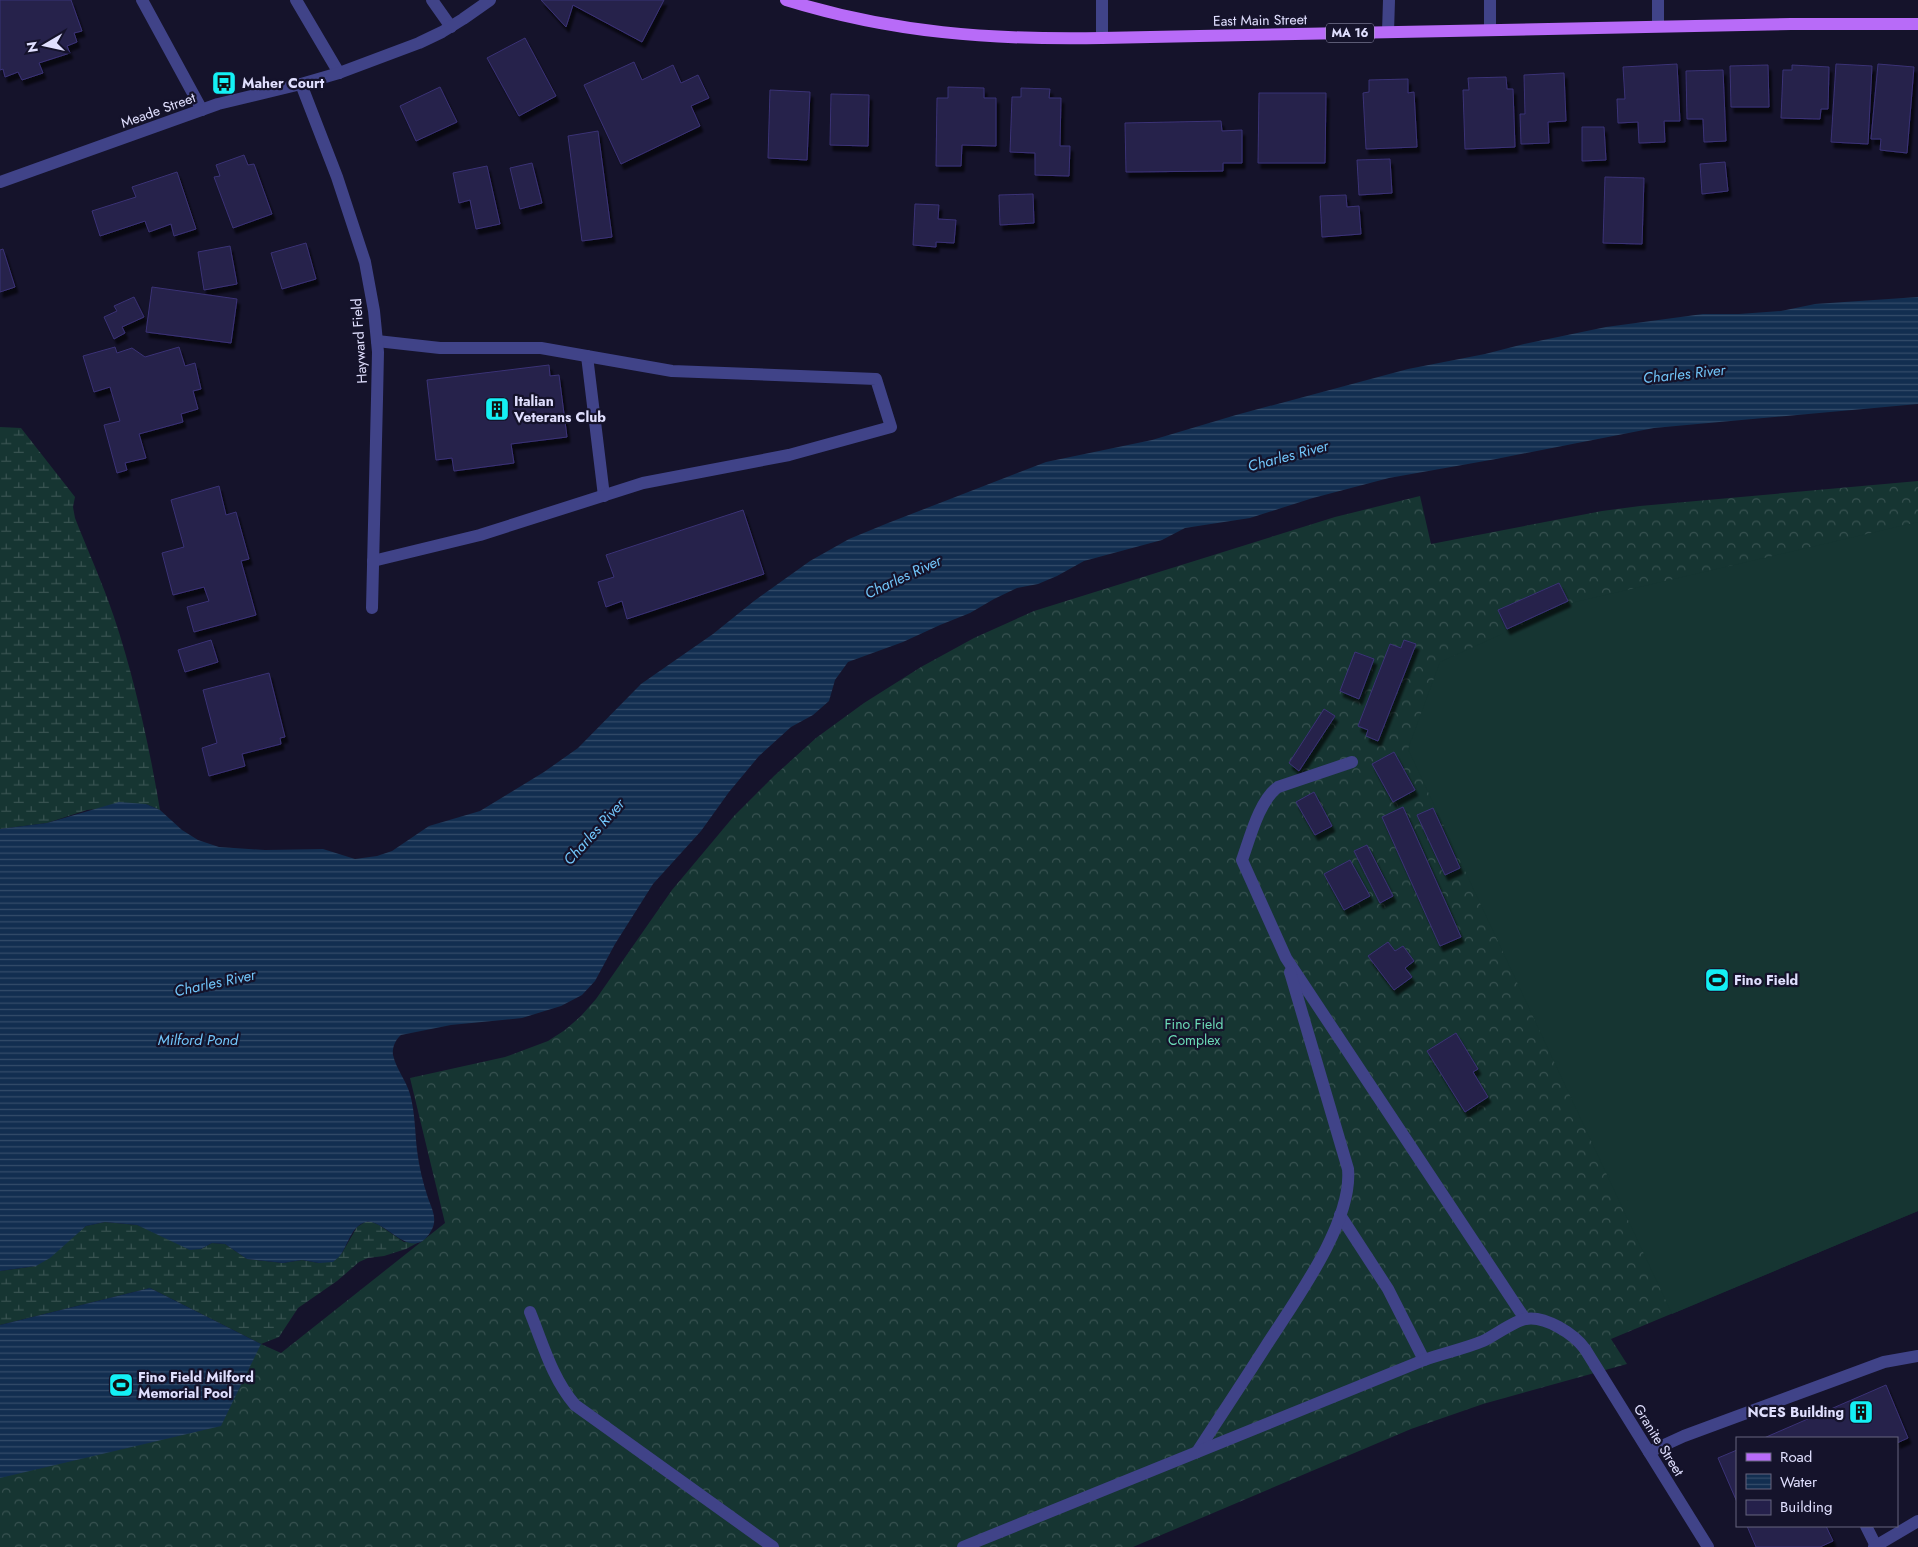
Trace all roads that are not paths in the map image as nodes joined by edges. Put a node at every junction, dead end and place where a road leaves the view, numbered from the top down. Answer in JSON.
{"nodes":[{"id":1,"x":142,"y":0,"type":"edge"},
{"id":2,"x":296,"y":0,"type":"edge"},
{"id":3,"x":432,"y":0,"type":"edge"},
{"id":4,"x":490,"y":0,"type":"edge"},
{"id":5,"x":786,"y":0,"type":"edge"},
{"id":6,"x":1102,"y":0,"type":"edge"},
{"id":7,"x":1389,"y":0,"type":"edge"},
{"id":8,"x":1490,"y":0,"type":"edge"},
{"id":9,"x":1658,"y":0,"type":"edge"},
{"id":10,"x":1918,"y":24,"type":"edge"},
{"id":11,"x":1658,"y":26,"type":"junction"},
{"id":12,"x":451,"y":27,"type":"junction"},
{"id":13,"x":1490,"y":30,"type":"junction"},
{"id":14,"x":1388,"y":32,"type":"junction"},
{"id":15,"x":1102,"y":38,"type":"junction"},
{"id":16,"x":340,"y":73,"type":"junction"},
{"id":17,"x":301,"y":84,"type":"junction"},
{"id":18,"x":202,"y":110,"type":"junction"},
{"id":19,"x":0,"y":182,"type":"edge"},
{"id":20,"x":377,"y":341,"type":"junction"},
{"id":21,"x":587,"y":356,"type":"junction"},
{"id":22,"x":604,"y":496,"type":"junction"},
{"id":23,"x":373,"y":561,"type":"junction"},
{"id":24,"x":372,"y":608,"type":"dead end"},
{"id":25,"x":1352,"y":762,"type":"dead end"},
{"id":26,"x":1286,"y":958,"type":"junction"},
{"id":27,"x":1340,"y":1215,"type":"junction"},
{"id":28,"x":530,"y":1312,"type":"dead end"},
{"id":29,"x":1525,"y":1319,"type":"junction"},
{"id":30,"x":1918,"y":1356,"type":"edge"},
{"id":31,"x":1424,"y":1360,"type":"junction"},
{"id":32,"x":1197,"y":1452,"type":"junction"},
{"id":33,"x":1649,"y":1452,"type":"junction"},
{"id":34,"x":1918,"y":1521,"type":"edge"},
{"id":35,"x":1866,"y":1527,"type":"edge"},
{"id":36,"x":773,"y":1547,"type":"edge"},
{"id":37,"x":963,"y":1547,"type":"edge"},
{"id":38,"x":1708,"y":1547,"type":"edge"},
{"id":39,"x":1875,"y":1547,"type":"edge"}],
"edges":[{"from":1,"to":18,"type":"street"},
{"from":2,"to":16,"type":"street"},
{"from":3,"to":12,"type":"street"},
{"from":4,"to":12,"type":"street","name":"Meade Street"},
{"from":5,"to":15,"type":"main road","name":"East Main Street","number":"MA 16"},
{"from":6,"to":15,"type":"street"},
{"from":7,"to":14,"type":"street"},
{"from":8,"to":13,"type":"street"},
{"from":9,"to":11,"type":"street"},
{"from":10,"to":11,"type":"main road","name":"East Main Street","number":"MA 16"},
{"from":11,"to":13,"type":"main road","name":"East Main Street","number":"MA 16"},
{"from":12,"to":16,"type":"street","name":"Meade Street"},
{"from":13,"to":14,"type":"main road","name":"East Main Street","number":"MA 16"},
{"from":14,"to":15,"type":"main road","name":"East Main Street","number":"MA 16"},
{"from":16,"to":17,"type":"street","name":"Meade Street"},
{"from":17,"to":18,"type":"street","name":"Meade Street"},
{"from":17,"to":20,"type":"street","name":"Hayward Field"},
{"from":18,"to":19,"type":"street","name":"Meade Street"},
{"from":20,"to":21,"type":"street"},
{"from":20,"to":23,"type":"street","name":"Hayward Field"},
{"from":21,"to":22,"type":"street"},
{"from":21,"to":22,"type":"street"},
{"from":22,"to":23,"type":"street"},
{"from":23,"to":24,"type":"street","name":"Hayward Field"},
{"from":25,"to":26,"type":"street"},
{"from":26,"to":27,"type":"street"},
{"from":26,"to":29,"type":"street"},
{"from":27,"to":31,"type":"street"},
{"from":27,"to":32,"type":"street"},
{"from":28,"to":36,"type":"street"},
{"from":29,"to":31,"type":"street"},
{"from":29,"to":33,"type":"street","name":"Granite Street"},
{"from":30,"to":33,"type":"street"},
{"from":31,"to":32,"type":"street"},
{"from":32,"to":37,"type":"street"},
{"from":33,"to":38,"type":"street","name":"Granite Street"},
{"from":34,"to":39,"type":"street"},
{"from":35,"to":39,"type":"street"}]}
